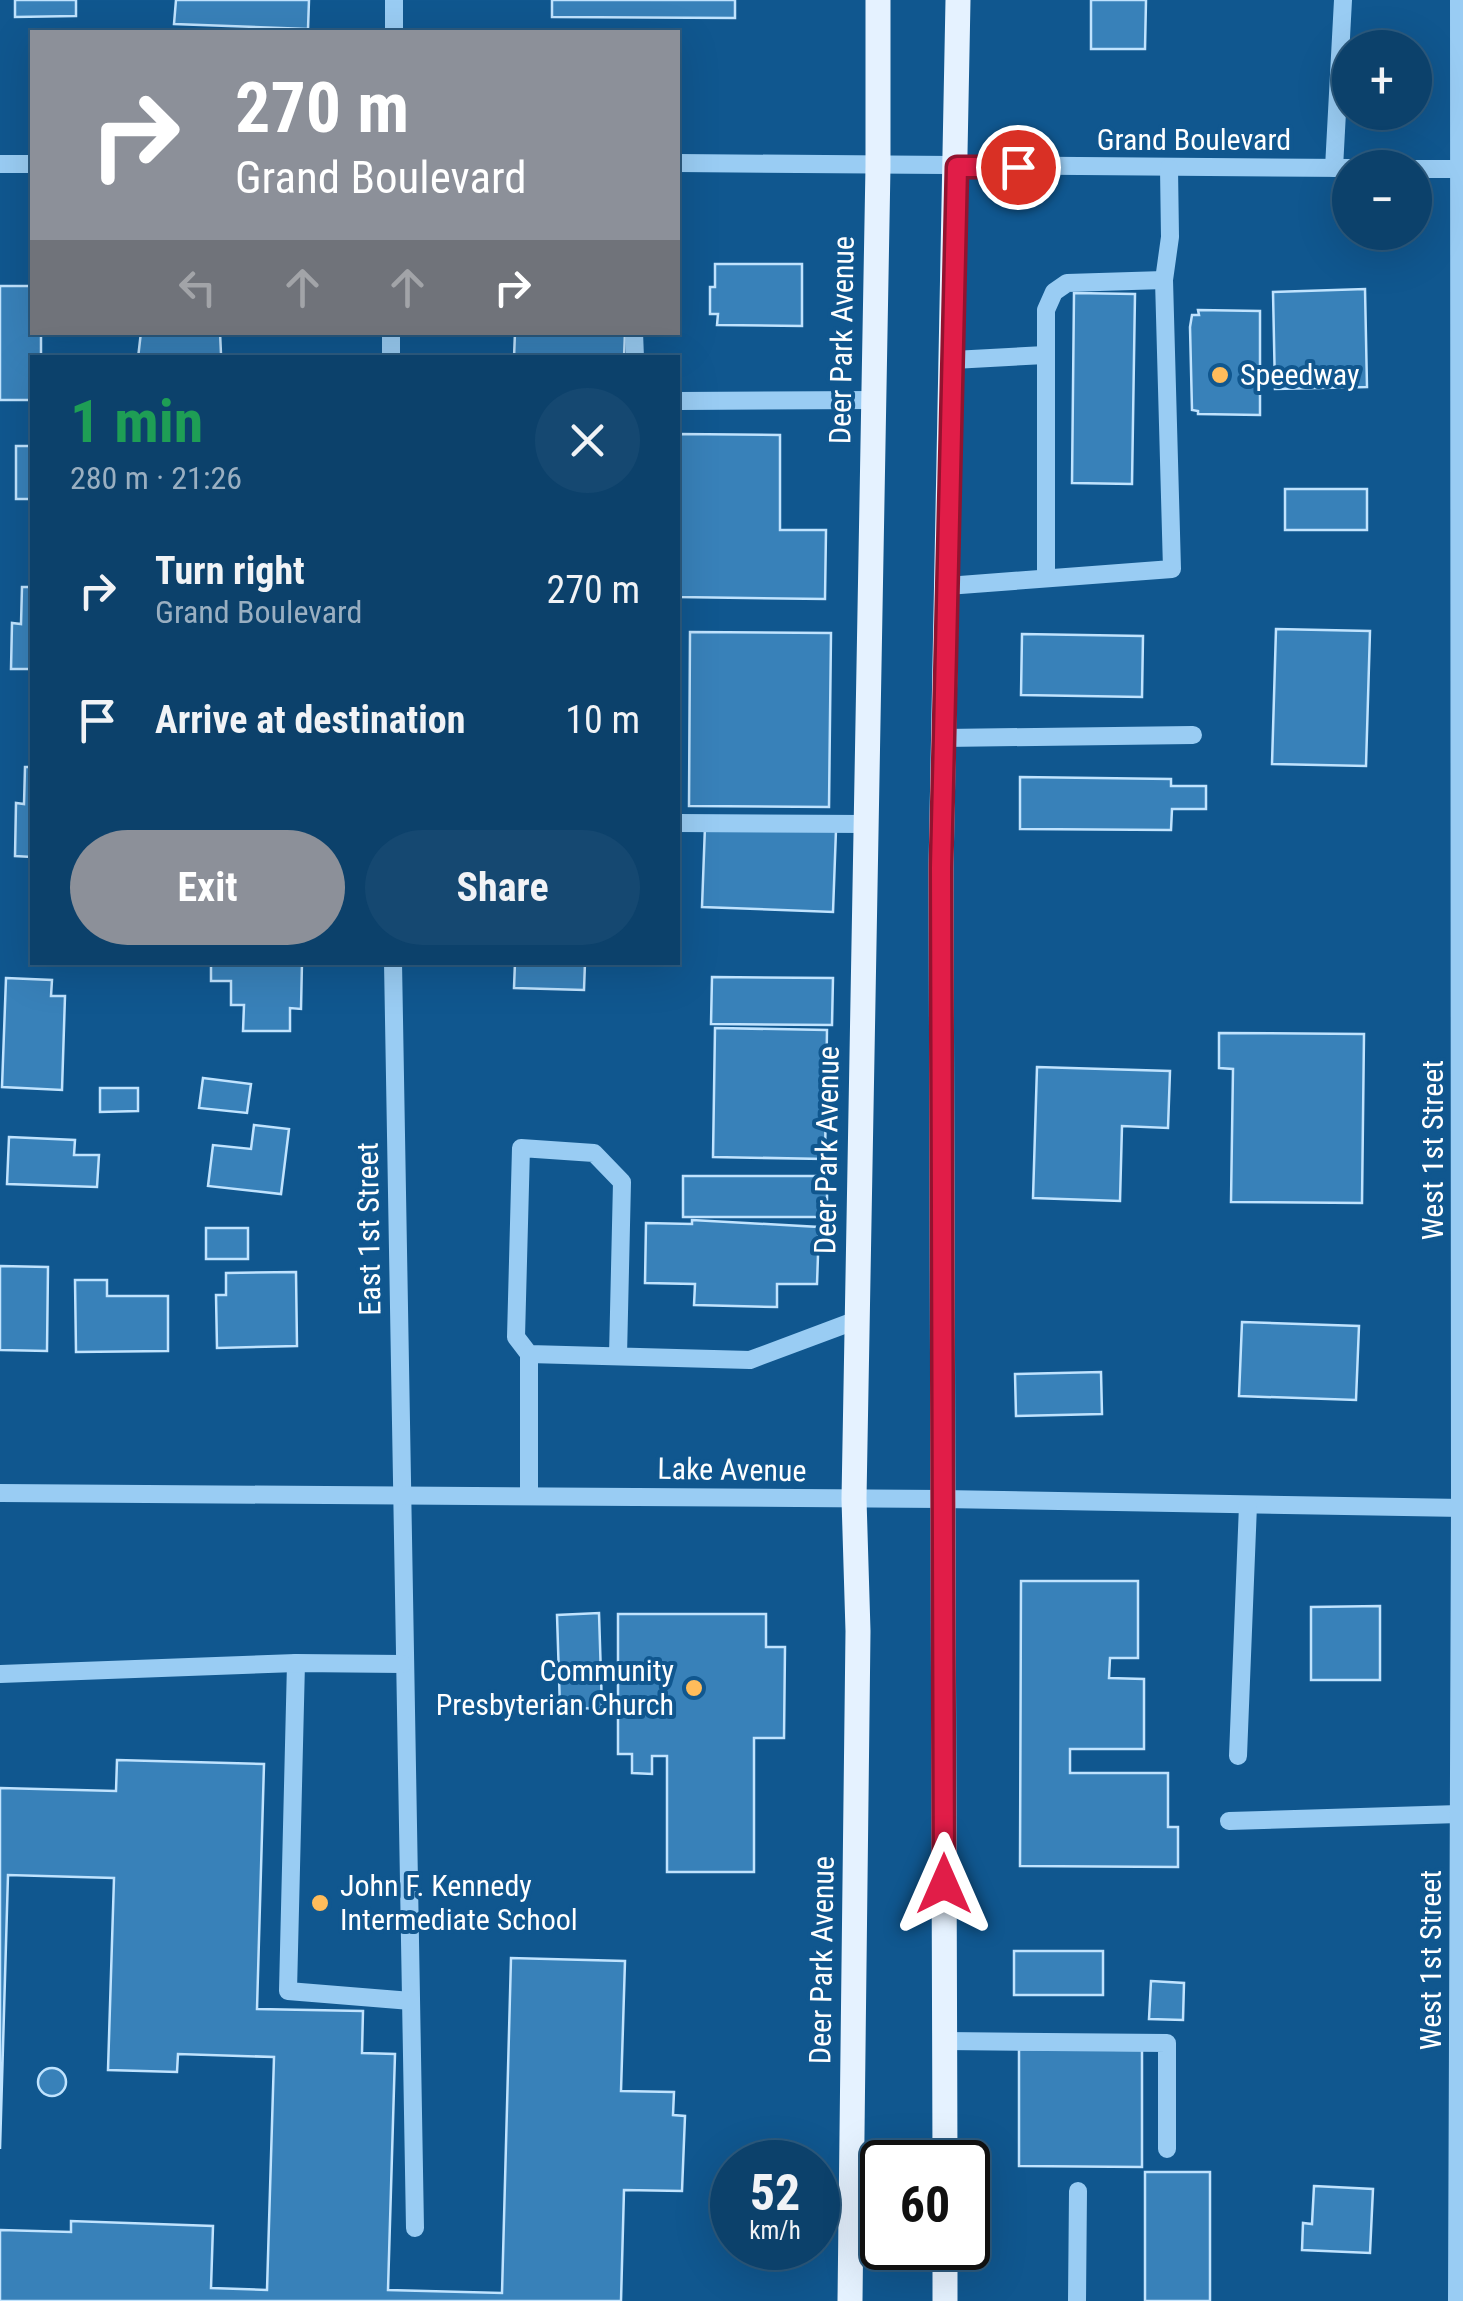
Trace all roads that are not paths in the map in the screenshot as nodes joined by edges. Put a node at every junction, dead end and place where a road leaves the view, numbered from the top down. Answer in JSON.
{"nodes":[{"id":1,"x":394,"y":0,"type":"edge"},
{"id":2,"x":878,"y":0,"type":"edge"},
{"id":3,"x":958,"y":0,"type":"edge"},
{"id":4,"x":1343,"y":0,"type":"edge"},
{"id":5,"x":1460,"y":0,"type":"edge"},
{"id":6,"x":394,"y":30,"type":"edge"},
{"id":7,"x":1342,"y":150,"type":"edge"},
{"id":8,"x":680,"y":163,"type":"edge"},
{"id":9,"x":0,"y":164,"type":"edge"},
{"id":10,"x":30,"y":164,"type":"edge"},
{"id":11,"x":878,"y":166,"type":"junction"},
{"id":12,"x":957,"y":167,"type":"junction"},
{"id":13,"x":1169,"y":168,"type":"junction"},
{"id":14,"x":1332,"y":168,"type":"edge"},
{"id":15,"x":1432,"y":169,"type":"edge"},
{"id":16,"x":1462,"y":170,"type":"edge"},
{"id":17,"x":1164,"y":280,"type":"junction"},
{"id":18,"x":1462,"y":326,"type":"edge"},
{"id":19,"x":1045,"y":355,"type":"junction"},
{"id":20,"x":953,"y":360,"type":"junction"},
{"id":21,"x":680,"y":400,"type":"edge"},
{"id":22,"x":874,"y":400,"type":"junction"},
{"id":23,"x":1046,"y":578,"type":"junction"},
{"id":24,"x":948,"y":586,"type":"junction"},
{"id":25,"x":1193,"y":734,"type":"dead end"},
{"id":26,"x":944,"y":738,"type":"junction"},
{"id":27,"x":680,"y":823,"type":"edge"},
{"id":28,"x":866,"y":824,"type":"junction"},
{"id":29,"x":393,"y":965,"type":"edge"},
{"id":30,"x":857,"y":1320,"type":"junction"},
{"id":31,"x":530,"y":1354,"type":"junction"},
{"id":32,"x":618,"y":1356,"type":"junction"},
{"id":33,"x":0,"y":1493,"type":"edge"},
{"id":34,"x":400,"y":1494,"type":"junction"},
{"id":35,"x":529,"y":1496,"type":"junction"},
{"id":36,"x":854,"y":1499,"type":"junction"},
{"id":37,"x":942,"y":1500,"type":"junction"},
{"id":38,"x":1248,"y":1505,"type":"junction"},
{"id":39,"x":1462,"y":1508,"type":"edge"},
{"id":40,"x":296,"y":1663,"type":"junction"},
{"id":41,"x":404,"y":1664,"type":"junction"},
{"id":42,"x":0,"y":1674,"type":"edge"},
{"id":43,"x":1238,"y":1756,"type":"dead end"},
{"id":44,"x":1459,"y":1814,"type":"junction"},
{"id":45,"x":1228,"y":1821,"type":"dead end"},
{"id":46,"x":410,"y":2001,"type":"junction"},
{"id":47,"x":944,"y":2041,"type":"junction"},
{"id":48,"x":945,"y":2140,"type":"edge"},
{"id":49,"x":1167,"y":2149,"type":"dead end"},
{"id":50,"x":1078,"y":2191,"type":"dead end"},
{"id":51,"x":415,"y":2228,"type":"dead end"},
{"id":52,"x":945,"y":2270,"type":"edge"},
{"id":53,"x":850,"y":2301,"type":"edge"},
{"id":54,"x":945,"y":2301,"type":"edge"},
{"id":55,"x":1077,"y":2301,"type":"edge"},
{"id":56,"x":1457,"y":2301,"type":"edge"}],
"edges":[{"from":1,"to":6,"type":"street"},
{"from":2,"to":11,"type":"main road","name":"Deer Park Avenue"},
{"from":3,"to":12,"type":"main road"},
{"from":4,"to":7,"type":"street"},
{"from":5,"to":16,"type":"street","name":"West 1st Street"},
{"from":8,"to":11,"type":"street","name":"Grand Boulevard"},
{"from":9,"to":10,"type":"street"},
{"from":11,"to":12,"type":"street","name":"Grand Boulevard"},
{"from":11,"to":22,"type":"main road","name":"Deer Park Avenue"},
{"from":12,"to":13,"type":"street","name":"Grand Boulevard"},
{"from":12,"to":20,"type":"main road"},
{"from":13,"to":14,"type":"street","name":"Grand Boulevard"},
{"from":13,"to":17,"type":"street"},
{"from":15,"to":16,"type":"street"},
{"from":16,"to":18,"type":"street","name":"West 1st Street"},
{"from":17,"to":19,"type":"street"},
{"from":17,"to":23,"type":"street"},
{"from":18,"to":39,"type":"street","name":"West 1st Street"},
{"from":19,"to":20,"type":"street"},
{"from":19,"to":23,"type":"street"},
{"from":20,"to":24,"type":"main road"},
{"from":21,"to":22,"type":"street"},
{"from":22,"to":28,"type":"main road","name":"Deer Park Avenue"},
{"from":23,"to":24,"type":"street"},
{"from":24,"to":26,"type":"main road"},
{"from":25,"to":26,"type":"street"},
{"from":26,"to":37,"type":"main road"},
{"from":27,"to":28,"type":"street"},
{"from":28,"to":30,"type":"main road","name":"Deer Park Avenue"},
{"from":29,"to":34,"type":"street","name":"East 1st Street"},
{"from":30,"to":32,"type":"street"},
{"from":30,"to":36,"type":"main road","name":"Deer Park Avenue"},
{"from":31,"to":32,"type":"street"},
{"from":31,"to":32,"type":"street"},
{"from":31,"to":35,"type":"street"},
{"from":33,"to":34,"type":"street","name":"Lake Avenue"},
{"from":34,"to":35,"type":"street","name":"Lake Avenue"},
{"from":34,"to":41,"type":"street","name":"East 1st Street"},
{"from":35,"to":36,"type":"street","name":"Lake Avenue"},
{"from":36,"to":37,"type":"street","name":"Lake Avenue"},
{"from":36,"to":53,"type":"main road","name":"Deer Park Avenue"},
{"from":37,"to":38,"type":"street","name":"Lake Avenue"},
{"from":37,"to":47,"type":"main road"},
{"from":38,"to":39,"type":"street","name":"Lake Avenue"},
{"from":38,"to":43,"type":"street"},
{"from":39,"to":44,"type":"street","name":"West 1st Street"},
{"from":40,"to":41,"type":"street"},
{"from":40,"to":42,"type":"street"},
{"from":40,"to":46,"type":"street"},
{"from":41,"to":46,"type":"street","name":"East 1st Street"},
{"from":44,"to":45,"type":"street"},
{"from":44,"to":56,"type":"street","name":"West 1st Street"},
{"from":46,"to":51,"type":"street","name":"East 1st Street"},
{"from":47,"to":48,"type":"main road"},
{"from":47,"to":49,"type":"street"},
{"from":50,"to":55,"type":"street"},
{"from":52,"to":54,"type":"main road"}]}
